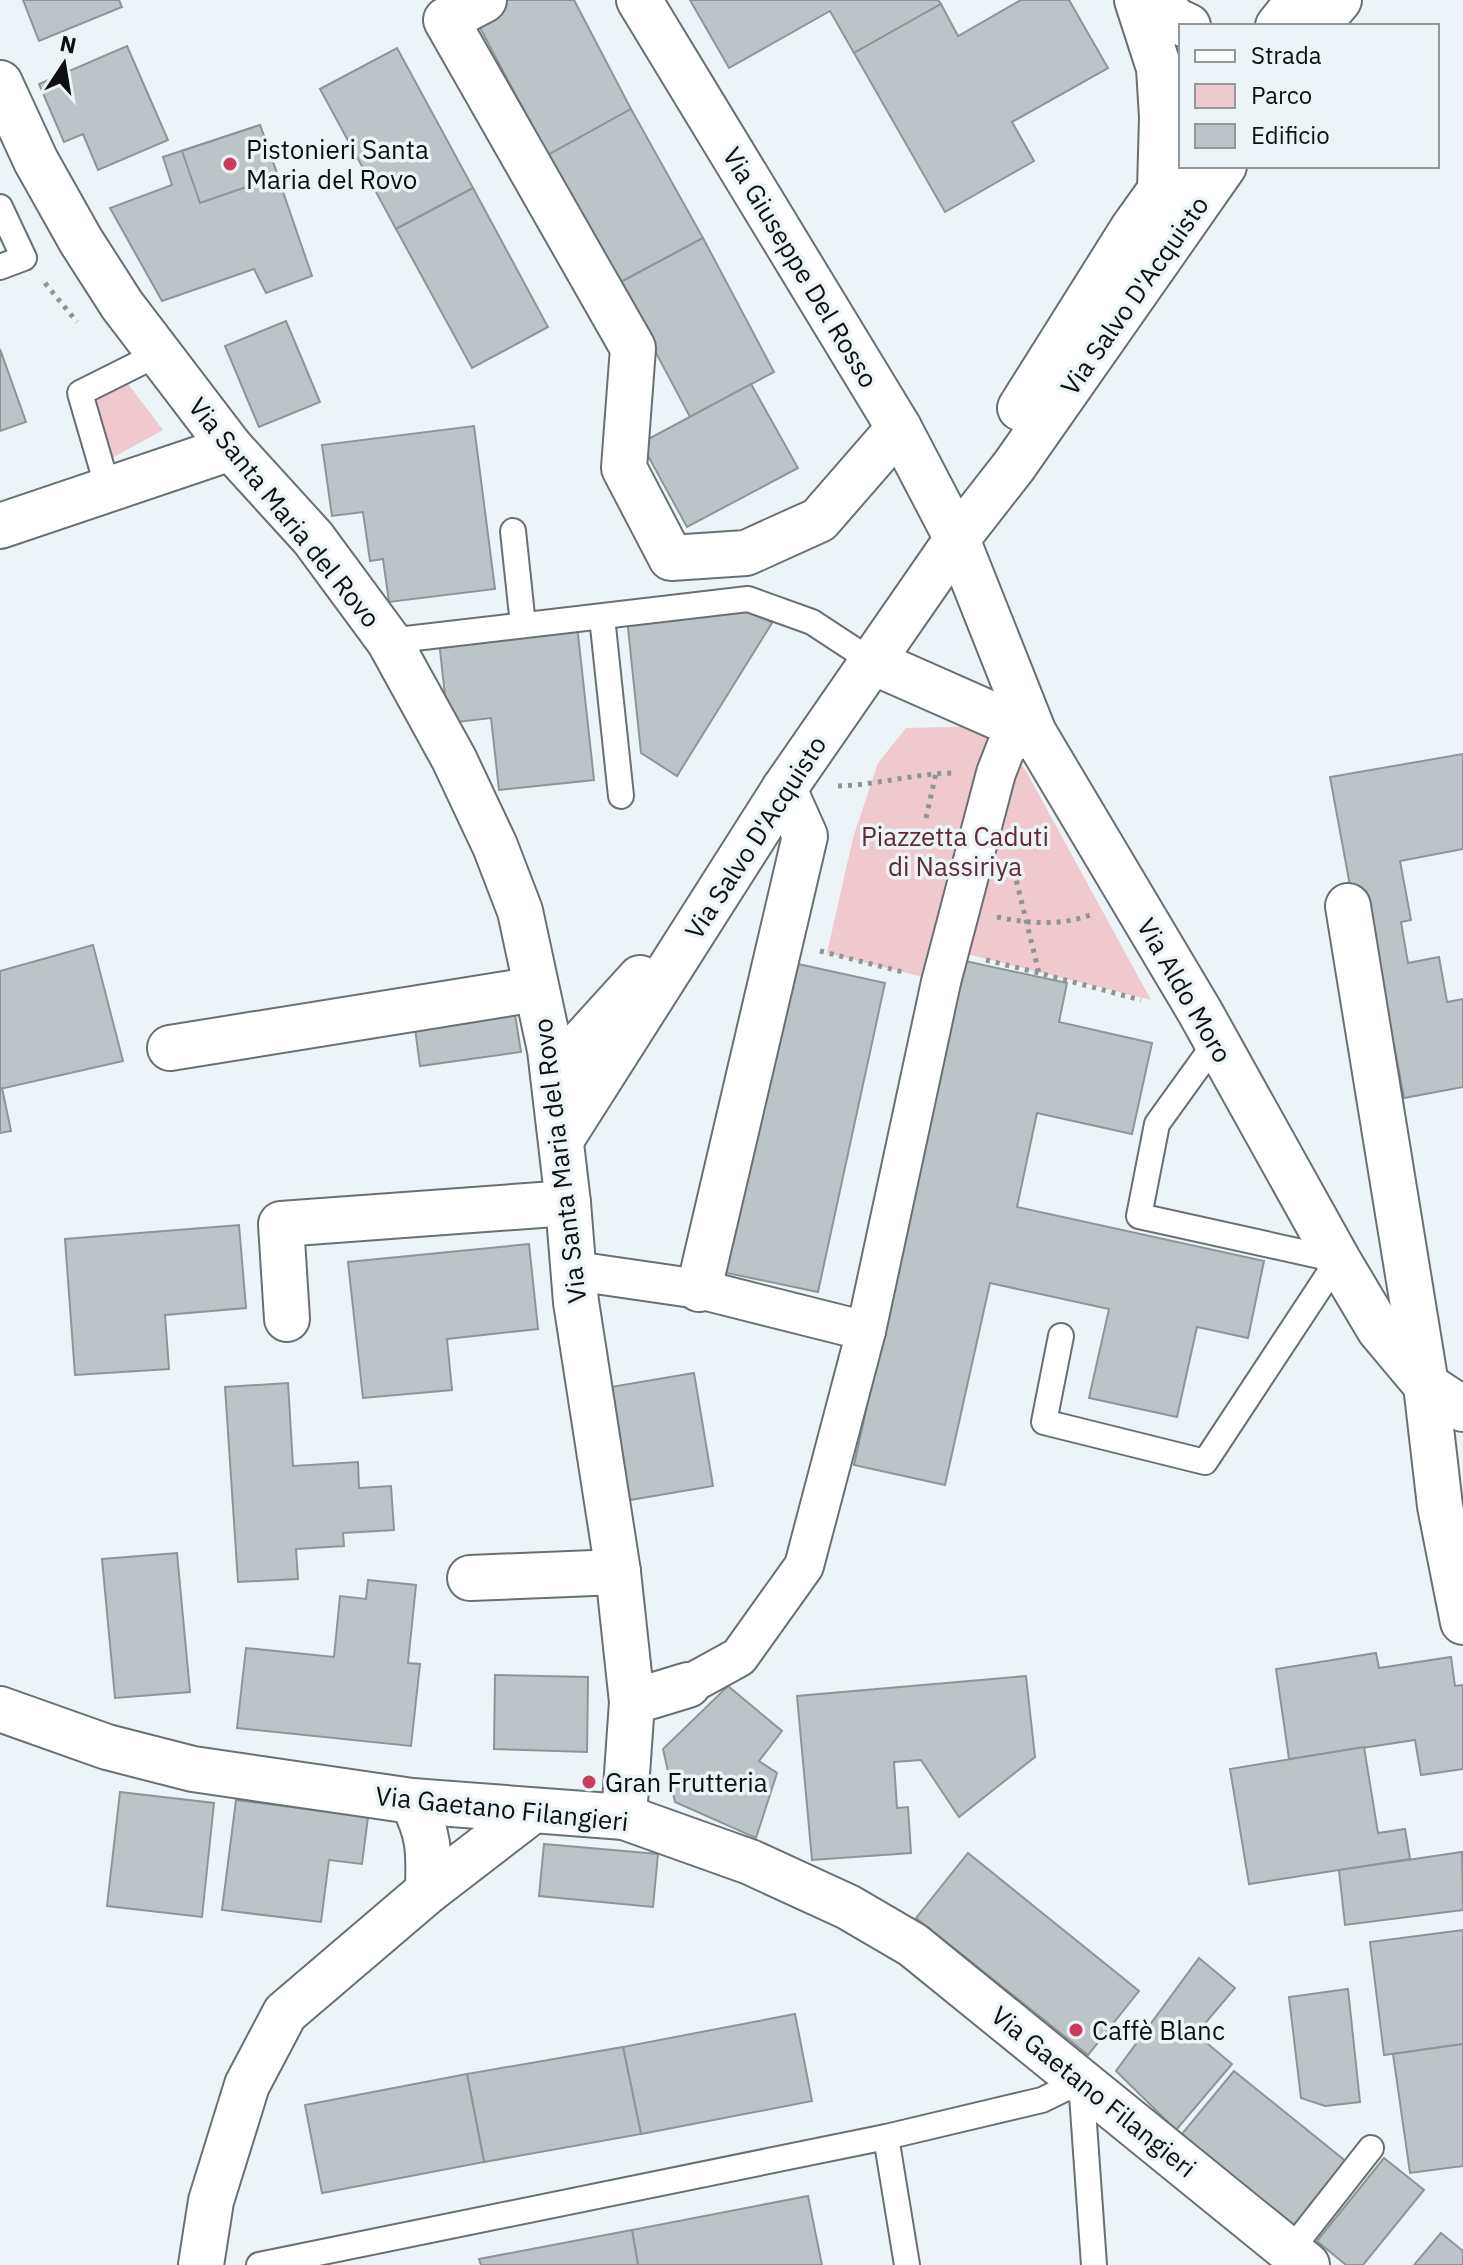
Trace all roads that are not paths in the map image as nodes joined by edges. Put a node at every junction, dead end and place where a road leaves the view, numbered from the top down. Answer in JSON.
{"nodes":[{"id":1,"x":484,"y":0,"type":"edge"},
{"id":2,"x":639,"y":0,"type":"edge"},
{"id":3,"x":1137,"y":0,"type":"edge"},
{"id":4,"x":1153,"y":0,"type":"edge"},
{"id":5,"x":1299,"y":0,"type":"edge"},
{"id":6,"x":1339,"y":0,"type":"edge"},
{"id":7,"x":1184,"y":24,"type":"edge"},
{"id":8,"x":1280,"y":24,"type":"edge"},
{"id":9,"x":1319,"y":24,"type":"edge"},
{"id":10,"x":0,"y":83,"type":"edge"},
{"id":11,"x":1223,"y":168,"type":"edge"},
{"id":12,"x":1171,"y":175,"type":"edge"},
{"id":13,"x":0,"y":207,"type":"edge"},
{"id":14,"x":0,"y":267,"type":"edge"},
{"id":15,"x":158,"y":354,"type":"junction"},
{"id":16,"x":899,"y":428,"type":"junction"},
{"id":17,"x":231,"y":448,"type":"junction"},
{"id":18,"x":108,"y":489,"type":"junction"},
{"id":19,"x":0,"y":526,"type":"edge"},
{"id":20,"x":513,"y":531,"type":"dead end"},
{"id":21,"x":957,"y":539,"type":"junction"},
{"id":22,"x":602,"y":617,"type":"junction"},
{"id":23,"x":523,"y":625,"type":"junction"},
{"id":24,"x":389,"y":641,"type":"junction"},
{"id":25,"x":873,"y":662,"type":"junction"},
{"id":26,"x":1034,"y":733,"type":"junction"},
{"id":27,"x":784,"y":789,"type":"junction"},
{"id":28,"x":621,"y":796,"type":"dead end"},
{"id":29,"x":717,"y":894,"type":"junction"},
{"id":30,"x":1348,"y":906,"type":"dead end"},
{"id":31,"x":536,"y":989,"type":"junction"},
{"id":32,"x":1208,"y":1027,"type":"junction"},
{"id":33,"x":170,"y":1048,"type":"dead end"},
{"id":34,"x":553,"y":1074,"type":"junction"},
{"id":35,"x":561,"y":1140,"type":"junction"},
{"id":36,"x":568,"y":1203,"type":"junction"},
{"id":37,"x":1338,"y":1260,"type":"junction"},
{"id":38,"x":575,"y":1271,"type":"junction"},
{"id":39,"x":699,"y":1289,"type":"junction"},
{"id":40,"x":287,"y":1319,"type":"dead end"},
{"id":41,"x":866,"y":1331,"type":"junction"},
{"id":42,"x":1061,"y":1336,"type":"dead end"},
{"id":43,"x":1426,"y":1385,"type":"junction"},
{"id":44,"x":1463,"y":1409,"type":"edge"},
{"id":45,"x":618,"y":1572,"type":"junction"},
{"id":46,"x":470,"y":1578,"type":"dead end"},
{"id":47,"x":1463,"y":1622,"type":"edge"},
{"id":48,"x":688,"y":1685,"type":"joint"},
{"id":49,"x":632,"y":1702,"type":"junction"},
{"id":50,"x":0,"y":1709,"type":"edge"},
{"id":51,"x":412,"y":1801,"type":"junction"},
{"id":52,"x":532,"y":1811,"type":"junction"},
{"id":53,"x":624,"y":1817,"type":"junction"},
{"id":54,"x":428,"y":1891,"type":"junction"},
{"id":55,"x":1081,"y":2081,"type":"junction"},
{"id":56,"x":886,"y":2137,"type":"junction"},
{"id":57,"x":1371,"y":2148,"type":"dead end"},
{"id":58,"x":1298,"y":2258,"type":"edge"},
{"id":59,"x":201,"y":2265,"type":"edge"},
{"id":60,"x":259,"y":2265,"type":"edge"},
{"id":61,"x":907,"y":2265,"type":"edge"},
{"id":62,"x":1094,"y":2265,"type":"edge"}],
"edges":[{"from":1,"to":16,"type":"street"},
{"from":2,"to":16,"type":"street","name":"Via Giuseppe Del Rosso"},
{"from":3,"to":12,"type":"street"},
{"from":4,"to":7,"type":"street"},
{"from":5,"to":8,"type":"street"},
{"from":6,"to":9,"type":"street"},
{"from":10,"to":15,"type":"street","name":"Via Santa Maria del Rovo"},
{"from":11,"to":21,"type":"street","name":"Via Salvo D'Acquisto"},
{"from":12,"to":21,"type":"street","name":"Via Salvo D'Acquisto"},
{"from":13,"to":14,"type":"lane"},
{"from":15,"to":17,"type":"street","name":"Via Santa Maria del Rovo"},
{"from":15,"to":18,"type":"lane"},
{"from":16,"to":21,"type":"street","name":"Via Giuseppe Del Rosso"},
{"from":17,"to":18,"type":"street"},
{"from":17,"to":24,"type":"street","name":"Via Santa Maria del Rovo"},
{"from":18,"to":19,"type":"street"},
{"from":20,"to":23,"type":"lane"},
{"from":21,"to":25,"type":"street","name":"Via Salvo D'Acquisto"},
{"from":21,"to":26,"type":"street","name":"Via Aldo Moro"},
{"from":22,"to":23,"type":"lane"},
{"from":22,"to":25,"type":"lane"},
{"from":22,"to":28,"type":"lane"},
{"from":23,"to":24,"type":"lane"},
{"from":24,"to":31,"type":"street","name":"Via Santa Maria del Rovo"},
{"from":25,"to":26,"type":"street"},
{"from":25,"to":27,"type":"street","name":"Via Salvo D'Acquisto"},
{"from":26,"to":32,"type":"street","name":"Via Aldo Moro"},
{"from":26,"to":41,"type":"street"},
{"from":27,"to":29,"type":"street","name":"Via Salvo D'Acquisto"},
{"from":27,"to":39,"type":"street"},
{"from":29,"to":34,"type":"street"},
{"from":29,"to":35,"type":"street","name":"Via Salvo D'Acquisto"},
{"from":30,"to":43,"type":"street"},
{"from":31,"to":33,"type":"street"},
{"from":31,"to":34,"type":"street","name":"Via Santa Maria del Rovo"},
{"from":32,"to":37,"type":"street","name":"Via Aldo Moro"},
{"from":32,"to":37,"type":"lane"},
{"from":34,"to":35,"type":"street","name":"Via Santa Maria del Rovo"},
{"from":35,"to":36,"type":"street","name":"Via Santa Maria del Rovo"},
{"from":36,"to":38,"type":"street","name":"Via Santa Maria del Rovo"},
{"from":36,"to":40,"type":"street"},
{"from":37,"to":42,"type":"lane"},
{"from":37,"to":43,"type":"street","name":"Via Aldo Moro"},
{"from":38,"to":39,"type":"street"},
{"from":38,"to":45,"type":"street","name":"Via Santa Maria del Rovo"},
{"from":39,"to":41,"type":"street"},
{"from":41,"to":48,"type":"street"},
{"from":43,"to":44,"type":"street","name":"Via Aldo Moro"},
{"from":43,"to":47,"type":"street"},
{"from":45,"to":46,"type":"street"},
{"from":45,"to":49,"type":"street","name":"Via Santa Maria del Rovo"},
{"from":48,"to":49,"type":"street"},
{"from":49,"to":53,"type":"street","name":"Via Santa Maria del Rovo"},
{"from":50,"to":51,"type":"street","name":"Via Gaetano Filangieri"},
{"from":51,"to":52,"type":"street","name":"Via Gaetano Filangieri"},
{"from":51,"to":54,"type":"street"},
{"from":52,"to":53,"type":"street","name":"Via Gaetano Filangieri"},
{"from":52,"to":54,"type":"street"},
{"from":53,"to":55,"type":"street","name":"Via Gaetano Filangieri"},
{"from":54,"to":59,"type":"street"},
{"from":55,"to":56,"type":"lane"},
{"from":55,"to":58,"type":"street","name":"Via Gaetano Filangieri"},
{"from":55,"to":62,"type":"lane"},
{"from":56,"to":60,"type":"lane"},
{"from":56,"to":61,"type":"lane"},
{"from":57,"to":58,"type":"lane"}]}
